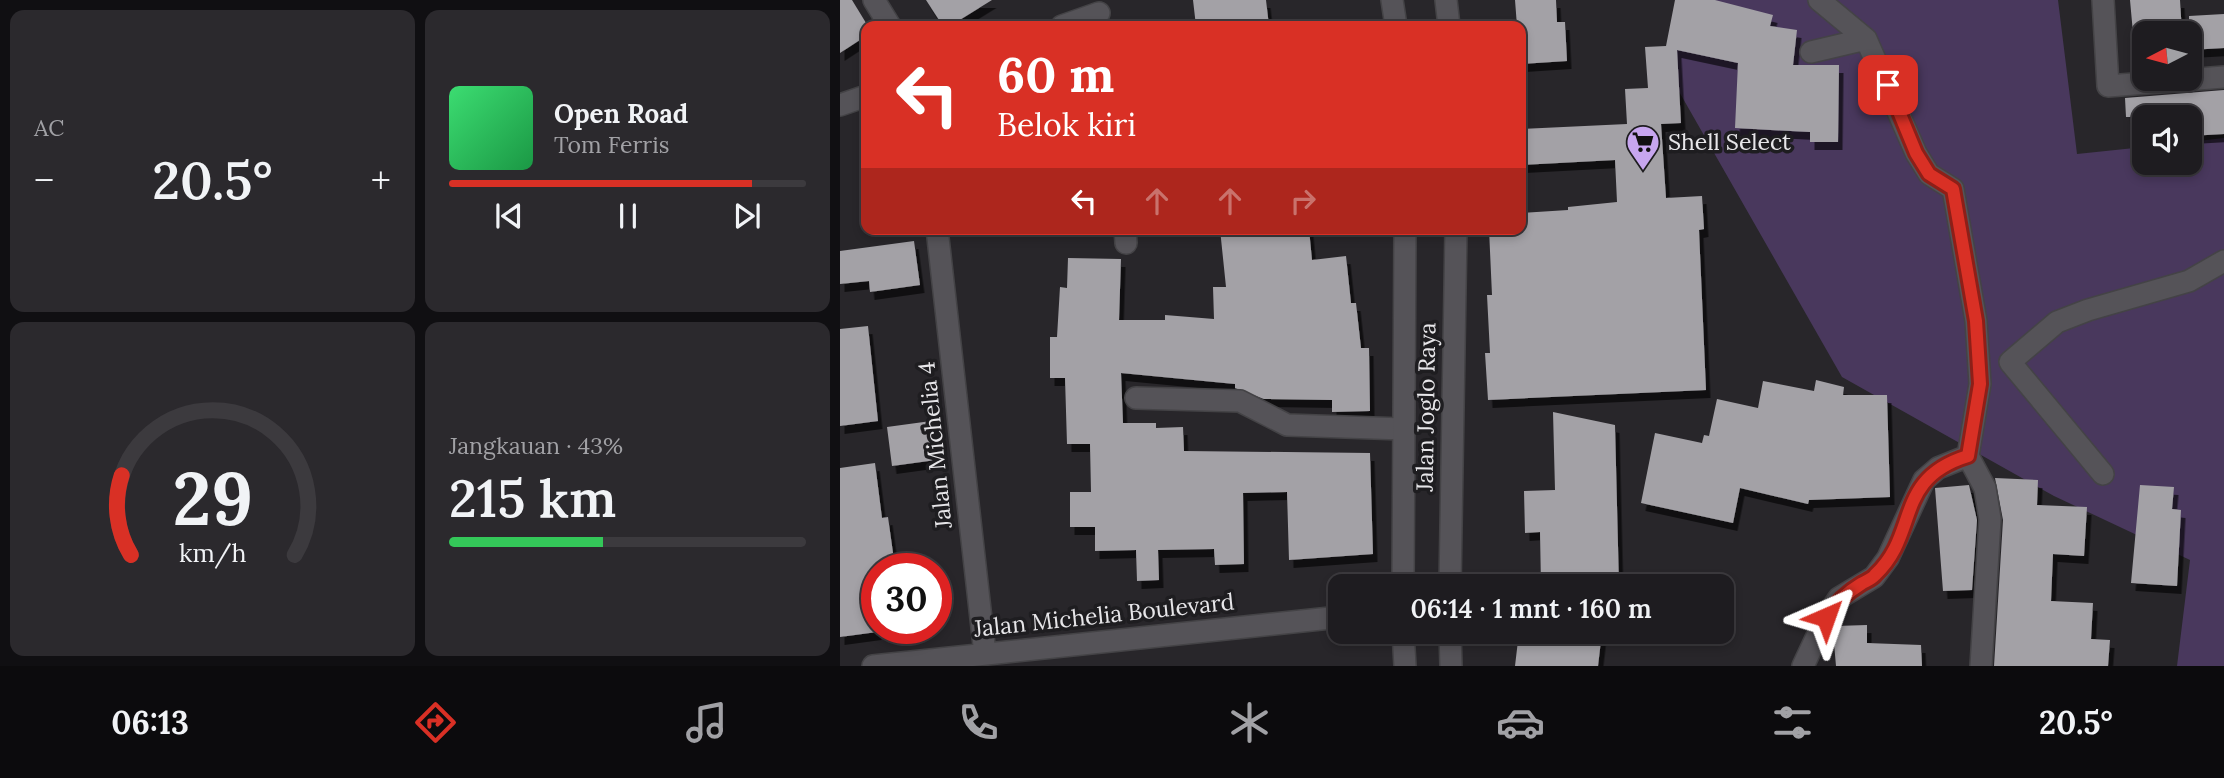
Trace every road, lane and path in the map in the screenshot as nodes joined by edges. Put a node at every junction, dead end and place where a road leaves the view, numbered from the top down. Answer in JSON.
{"nodes":[{"id":1,"x":874,"y":0,"type":"edge"},
{"id":2,"x":1392,"y":0,"type":"edge"},
{"id":3,"x":1446,"y":0,"type":"edge"},
{"id":4,"x":1819,"y":0,"type":"edge"},
{"id":5,"x":2103,"y":0,"type":"edge"},
{"id":6,"x":1097,"y":13,"type":"edge"},
{"id":7,"x":887,"y":21,"type":"edge"},
{"id":8,"x":1075,"y":21,"type":"edge"},
{"id":9,"x":1395,"y":21,"type":"edge"},
{"id":10,"x":1448,"y":21,"type":"edge"},
{"id":11,"x":1866,"y":39,"type":"junction"},
{"id":12,"x":1811,"y":52,"type":"dead end"},
{"id":13,"x":2224,"y":77,"type":"edge"},
{"id":14,"x":861,"y":98,"type":"edge"},
{"id":15,"x":840,"y":105,"type":"edge"},
{"id":16,"x":938,"y":235,"type":"edge"},
{"id":17,"x":1405,"y":235,"type":"edge"},
{"id":18,"x":1456,"y":235,"type":"edge"},
{"id":19,"x":2224,"y":261,"type":"edge"},
{"id":20,"x":2010,"y":362,"type":"junction"},
{"id":21,"x":1980,"y":384,"type":"junction"},
{"id":22,"x":1136,"y":398,"type":"dead end"},
{"id":23,"x":1403,"y":429,"type":"junction"},
{"id":24,"x":1968,"y":456,"type":"junction"},
{"id":25,"x":2103,"y":474,"type":"dead end"},
{"id":26,"x":1402,"y":574,"type":"edge"},
{"id":27,"x":1450,"y":574,"type":"edge"},
{"id":28,"x":1328,"y":618,"type":"edge"},
{"id":29,"x":1404,"y":644,"type":"edge"},
{"id":30,"x":1450,"y":644,"type":"edge"},
{"id":31,"x":985,"y":654,"type":"junction"},
{"id":32,"x":873,"y":666,"type":"edge"},
{"id":33,"x":1405,"y":666,"type":"edge"},
{"id":34,"x":1451,"y":666,"type":"edge"},
{"id":35,"x":1803,"y":666,"type":"edge"},
{"id":36,"x":1981,"y":666,"type":"edge"}],
"edges":[{"from":1,"to":7,"type":"street"},
{"from":2,"to":9,"type":"street"},
{"from":3,"to":10,"type":"street"},
{"from":4,"to":11,"type":"street"},
{"from":5,"to":13,"type":"street"},
{"from":6,"to":8,"type":"street"},
{"from":11,"to":12,"type":"street"},
{"from":11,"to":21,"type":"street"},
{"from":14,"to":15,"type":"street"},
{"from":16,"to":31,"type":"street","name":"Jalan Michelia 4"},
{"from":17,"to":23,"type":"street","name":"Jalan Joglo Raya"},
{"from":18,"to":27,"type":"street","name":"Jalan Joglo Raya"},
{"from":19,"to":20,"type":"street"},
{"from":20,"to":21,"type":"street"},
{"from":20,"to":25,"type":"street"},
{"from":21,"to":24,"type":"street"},
{"from":22,"to":23,"type":"street"},
{"from":23,"to":26,"type":"street","name":"Jalan Joglo Raya"},
{"from":24,"to":35,"type":"street"},
{"from":24,"to":36,"type":"street"},
{"from":28,"to":31,"type":"street","name":"Jalan Michelia Boulevard"},
{"from":29,"to":33,"type":"street"},
{"from":30,"to":34,"type":"street"},
{"from":31,"to":32,"type":"street","name":"Jalan Michelia Boulevard"}]}
